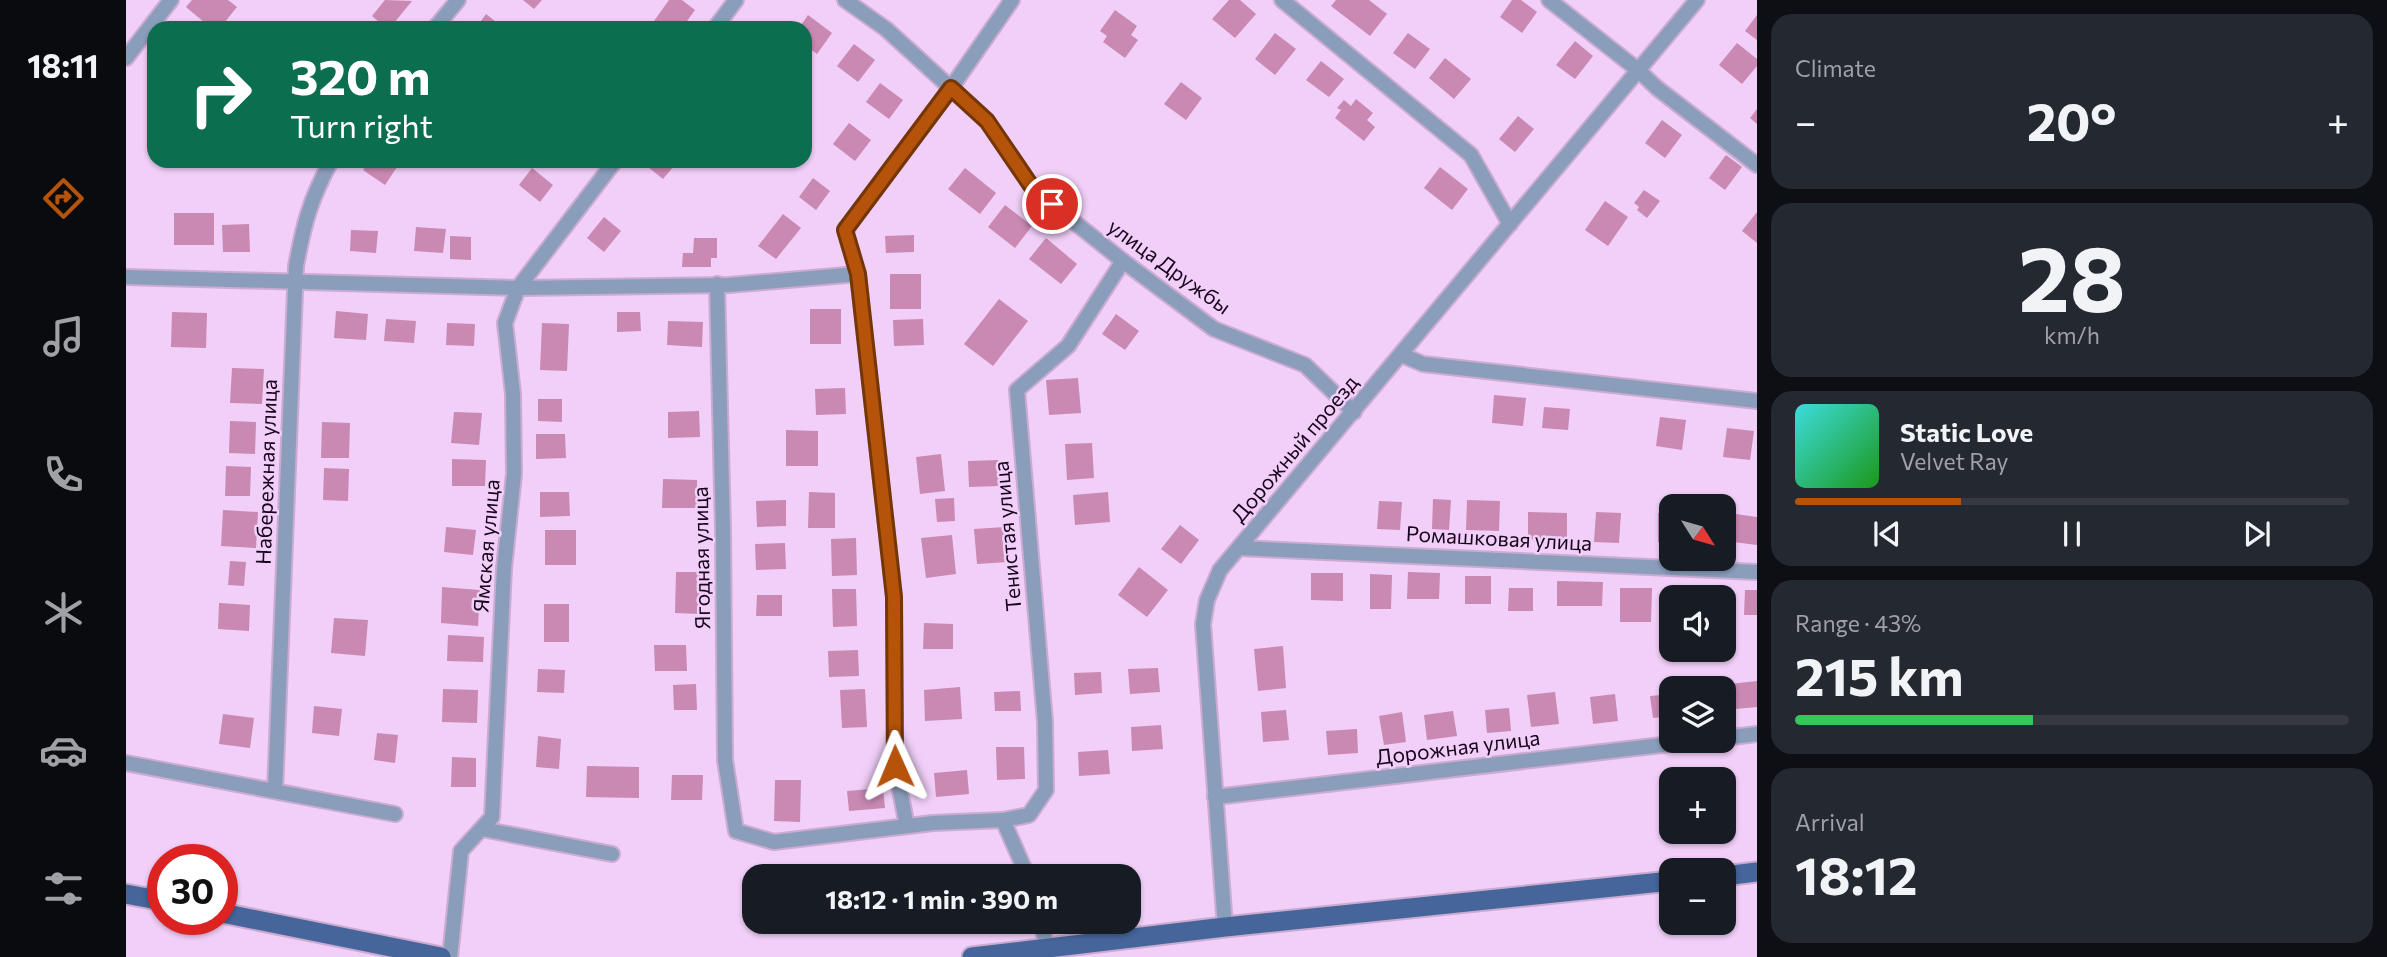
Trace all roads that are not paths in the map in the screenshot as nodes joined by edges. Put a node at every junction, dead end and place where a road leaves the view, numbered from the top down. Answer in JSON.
{"nodes":[{"id":1,"x":172,"y":0,"type":"edge"},
{"id":2,"x":457,"y":0,"type":"edge"},
{"id":3,"x":736,"y":0,"type":"edge"},
{"id":4,"x":845,"y":0,"type":"edge"},
{"id":5,"x":1012,"y":0,"type":"edge"},
{"id":6,"x":1282,"y":0,"type":"edge"},
{"id":7,"x":1549,"y":0,"type":"edge"},
{"id":8,"x":1697,"y":0,"type":"edge"},
{"id":9,"x":155,"y":21,"type":"edge"},
{"id":10,"x":440,"y":21,"type":"edge"},
{"id":11,"x":720,"y":21,"type":"edge"},
{"id":12,"x":147,"y":32,"type":"edge"},
{"id":13,"x":126,"y":58,"type":"edge"},
{"id":14,"x":1638,"y":71,"type":"junction"},
{"id":15,"x":951,"y":88,"type":"junction"},
{"id":16,"x":1757,"y":165,"type":"edge"},
{"id":17,"x":327,"y":168,"type":"edge"},
{"id":18,"x":610,"y":168,"type":"edge"},
{"id":19,"x":1510,"y":224,"type":"junction"},
{"id":20,"x":1123,"y":261,"type":"junction"},
{"id":21,"x":858,"y":274,"type":"junction"},
{"id":22,"x":126,"y":277,"type":"edge"},
{"id":23,"x":295,"y":280,"type":"junction"},
{"id":24,"x":718,"y":285,"type":"junction"},
{"id":25,"x":518,"y":288,"type":"junction"},
{"id":26,"x":1402,"y":355,"type":"junction"},
{"id":27,"x":1757,"y":401,"type":"edge"},
{"id":28,"x":1354,"y":412,"type":"junction"},
{"id":29,"x":1239,"y":548,"type":"junction"},
{"id":30,"x":1757,"y":572,"type":"edge"},
{"id":31,"x":1757,"y":734,"type":"edge"},
{"id":32,"x":1736,"y":737,"type":"edge"},
{"id":33,"x":1659,"y":745,"type":"edge"},
{"id":34,"x":126,"y":763,"type":"edge"},
{"id":35,"x":275,"y":791,"type":"junction"},
{"id":36,"x":1216,"y":797,"type":"junction"},
{"id":37,"x":395,"y":814,"type":"dead end"},
{"id":38,"x":1003,"y":820,"type":"junction"},
{"id":39,"x":907,"y":826,"type":"junction"},
{"id":40,"x":482,"y":829,"type":"junction"},
{"id":41,"x":612,"y":854,"type":"dead end"},
{"id":42,"x":1022,"y":864,"type":"edge"},
{"id":43,"x":1757,"y":872,"type":"edge"},
{"id":44,"x":1736,"y":875,"type":"edge"},
{"id":45,"x":1659,"y":882,"type":"edge"},
{"id":46,"x":126,"y":894,"type":"edge"},
{"id":47,"x":147,"y":898,"type":"edge"},
{"id":48,"x":238,"y":916,"type":"edge"},
{"id":49,"x":1225,"y":927,"type":"junction"},
{"id":50,"x":1044,"y":934,"type":"edge"},
{"id":51,"x":1047,"y":948,"type":"junction"},
{"id":52,"x":441,"y":957,"type":"edge"},
{"id":53,"x":450,"y":957,"type":"edge"},
{"id":54,"x":972,"y":957,"type":"edge"},
{"id":55,"x":981,"y":957,"type":"edge"}],
"edges":[{"from":1,"to":9,"type":"street"},
{"from":2,"to":10,"type":"street"},
{"from":3,"to":11,"type":"street"},
{"from":4,"to":15,"type":"street","name":"улица Дружбы"},
{"from":5,"to":15,"type":"street"},
{"from":6,"to":19,"type":"street"},
{"from":7,"to":14,"type":"street"},
{"from":8,"to":14,"type":"street","name":"Дорожный проезд"},
{"from":12,"to":13,"type":"street"},
{"from":14,"to":16,"type":"street"},
{"from":14,"to":19,"type":"street","name":"Дорожный проезд"},
{"from":15,"to":20,"type":"street","name":"улица Дружбы"},
{"from":15,"to":21,"type":"street"},
{"from":17,"to":23,"type":"street","name":"Набережная улица"},
{"from":18,"to":25,"type":"street","name":"Ямская улица"},
{"from":19,"to":26,"type":"street","name":"Дорожный проезд"},
{"from":20,"to":28,"type":"street","name":"улица Дружбы"},
{"from":20,"to":38,"type":"street","name":"Тенистая улица"},
{"from":21,"to":24,"type":"street"},
{"from":21,"to":39,"type":"street"},
{"from":22,"to":23,"type":"street"},
{"from":23,"to":25,"type":"street"},
{"from":23,"to":35,"type":"street","name":"Набережная улица"},
{"from":24,"to":25,"type":"street"},
{"from":24,"to":39,"type":"street","name":"Ягодная улица"},
{"from":25,"to":40,"type":"street","name":"Ямская улица"},
{"from":26,"to":27,"type":"street"},
{"from":26,"to":28,"type":"street","name":"Дорожный проезд"},
{"from":28,"to":29,"type":"street","name":"Дорожный проезд"},
{"from":29,"to":30,"type":"street","name":"Ромашковая улица"},
{"from":29,"to":36,"type":"street","name":"Дорожный проезд"},
{"from":31,"to":32,"type":"street"},
{"from":33,"to":36,"type":"street","name":"Дорожная улица"},
{"from":34,"to":35,"type":"street"},
{"from":35,"to":37,"type":"street"},
{"from":36,"to":49,"type":"street","name":"Дорожный проезд"},
{"from":38,"to":39,"type":"street"},
{"from":38,"to":42,"type":"street"},
{"from":40,"to":41,"type":"street"},
{"from":40,"to":53,"type":"street","name":"Ямская улица"},
{"from":43,"to":44,"type":"main road"},
{"from":45,"to":49,"type":"main road"},
{"from":46,"to":47,"type":"main road"},
{"from":48,"to":52,"type":"main road"},
{"from":49,"to":51,"type":"main road"},
{"from":50,"to":51,"type":"street"},
{"from":51,"to":55,"type":"main road"},
{"from":54,"to":55,"type":"main road"}]}
